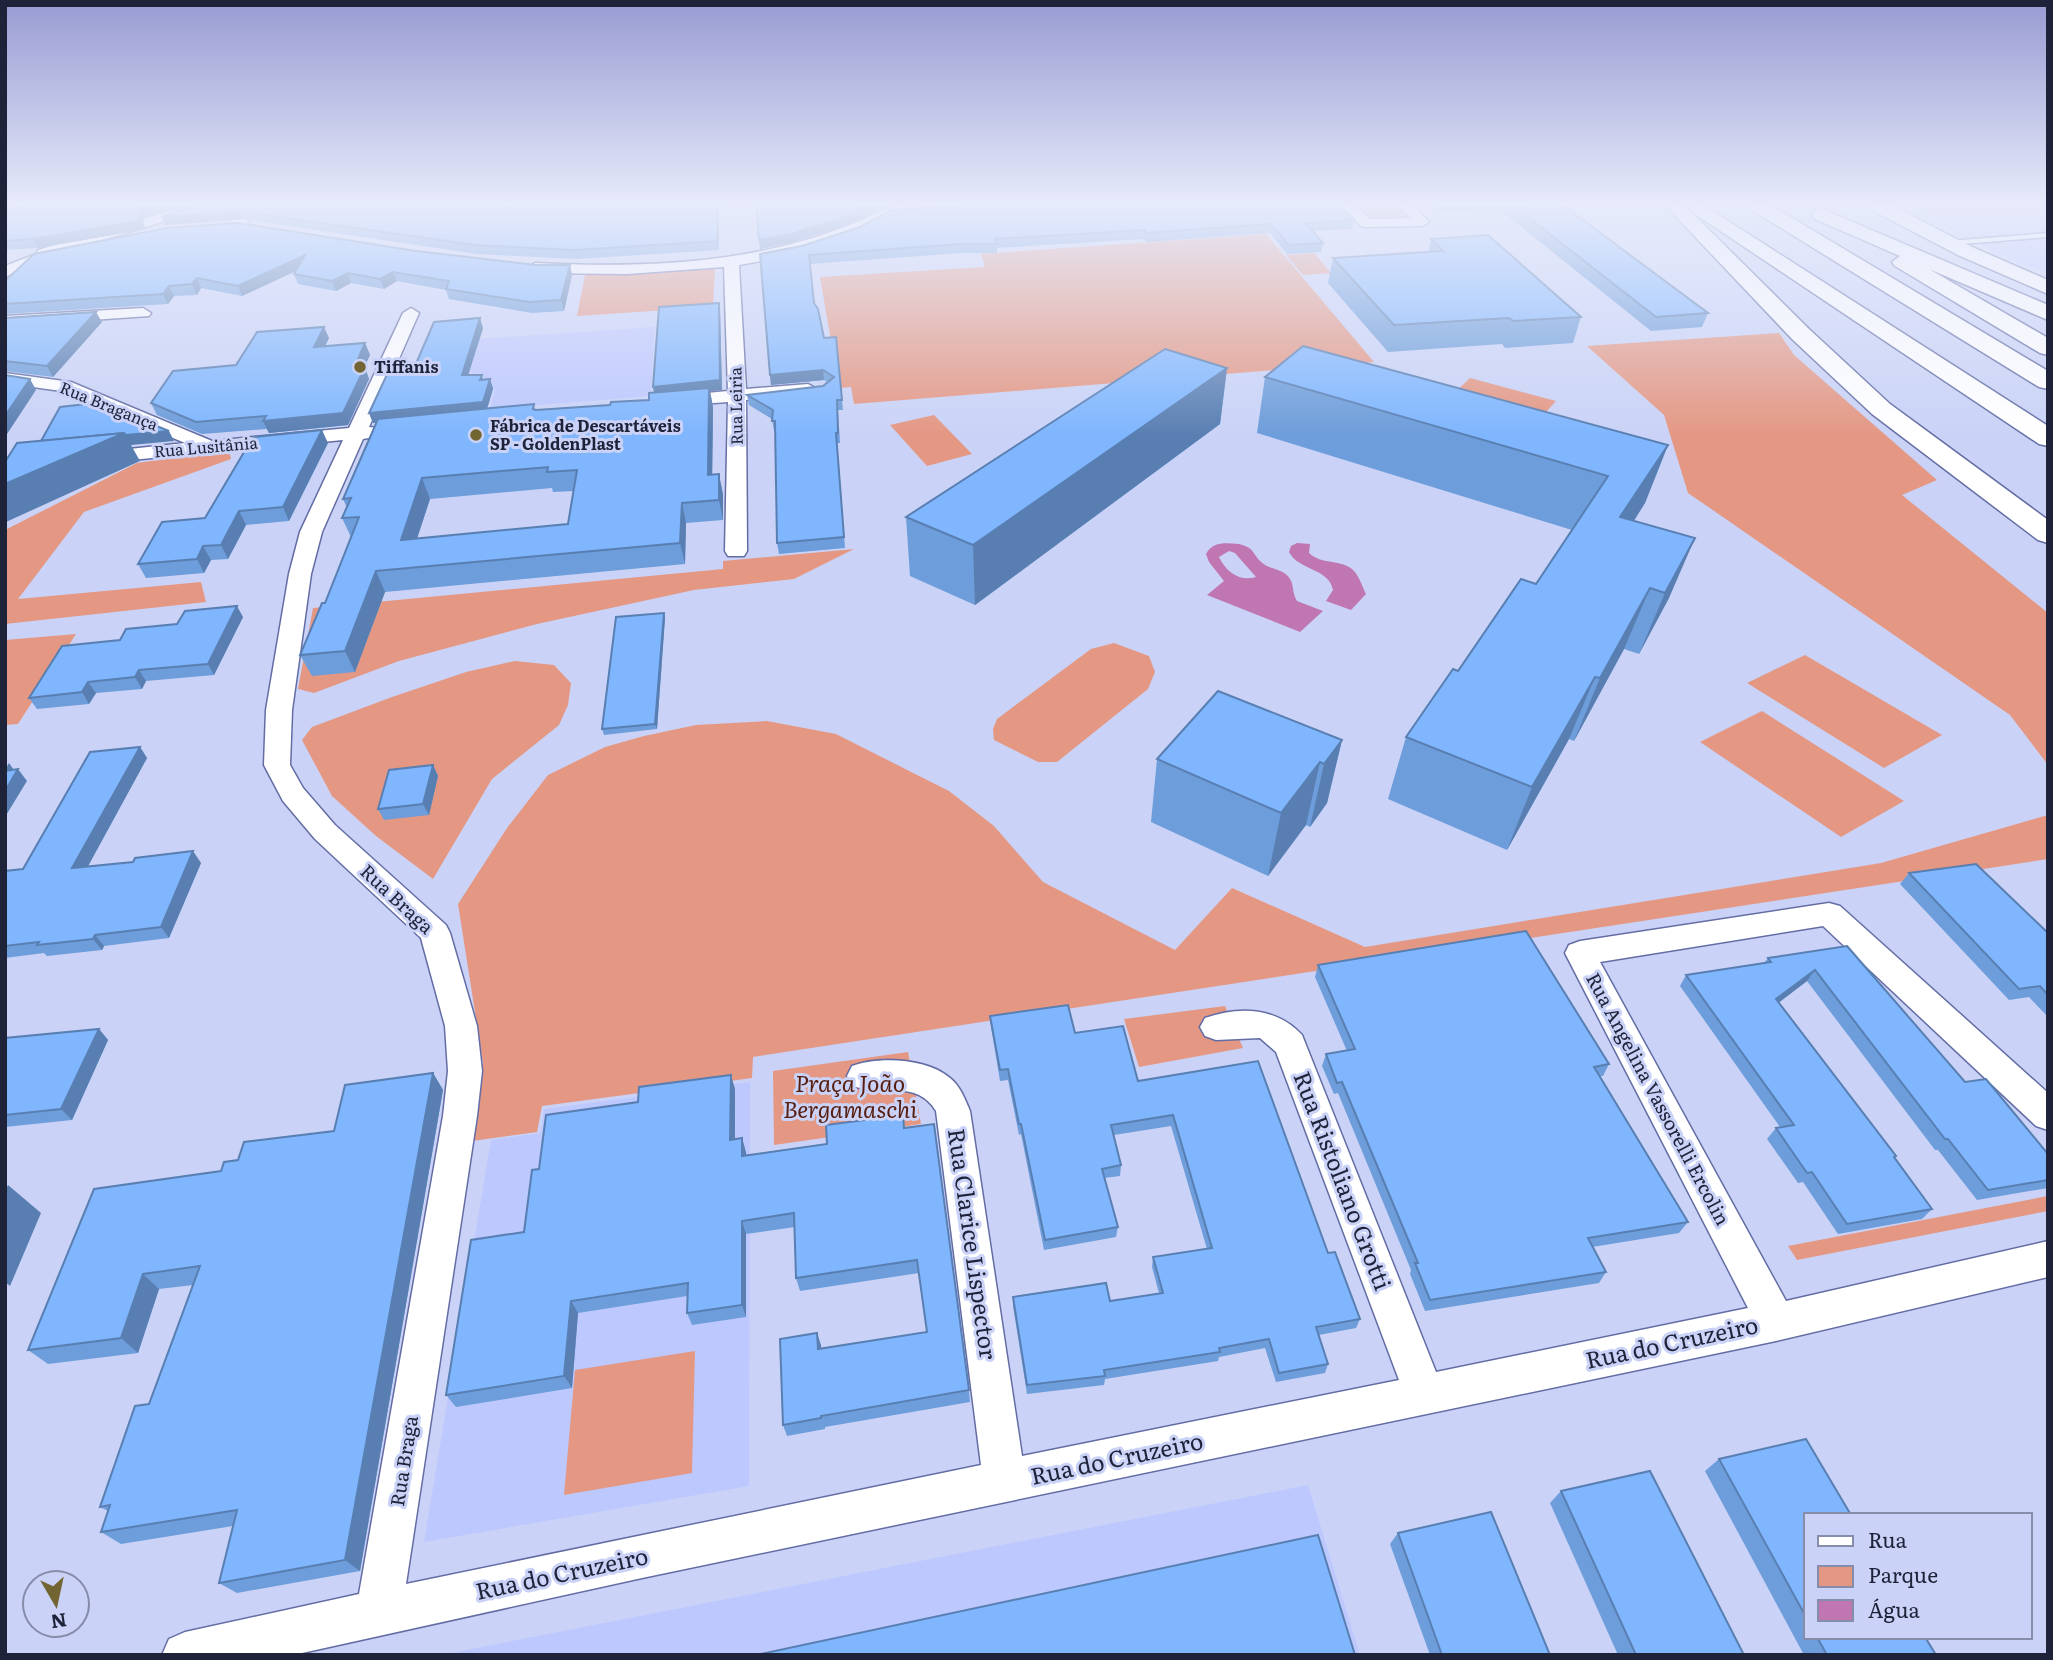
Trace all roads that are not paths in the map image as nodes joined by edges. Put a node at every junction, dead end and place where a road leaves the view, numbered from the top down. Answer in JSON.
{"nodes":[{"id":1,"x":732,"y":280,"type":"edge"},
{"id":2,"x":1747,"y":280,"type":"edge"},
{"id":3,"x":1810,"y":280,"type":"edge"},
{"id":4,"x":1857,"y":280,"type":"edge"},
{"id":5,"x":1874,"y":280,"type":"edge"},
{"id":6,"x":1933,"y":280,"type":"edge"},
{"id":7,"x":1973,"y":280,"type":"edge"},
{"id":8,"x":2031,"y":280,"type":"edge"},
{"id":9,"x":2048,"y":288,"type":"edge"},
{"id":10,"x":143,"y":313,"type":"edge"},
{"id":11,"x":411,"y":313,"type":"dead end"},
{"id":12,"x":2048,"y":313,"type":"edge"},
{"id":13,"x":5,"y":321,"type":"edge"},
{"id":14,"x":2048,"y":348,"type":"edge"},
{"id":15,"x":5,"y":377,"type":"edge"},
{"id":16,"x":824,"y":388,"type":"edge"},
{"id":17,"x":2042,"y":391,"type":"edge"},
{"id":18,"x":737,"y":394,"type":"junction"},
{"id":19,"x":656,"y":403,"type":"edge"},
{"id":20,"x":371,"y":432,"type":"junction"},
{"id":21,"x":2048,"y":438,"type":"edge"},
{"id":22,"x":210,"y":447,"type":"junction"},
{"id":23,"x":74,"y":460,"type":"edge"},
{"id":24,"x":2048,"y":534,"type":"edge"},
{"id":25,"x":736,"y":551,"type":"dead end"},
{"id":26,"x":1216,"y":1027,"type":"dead end"},
{"id":27,"x":863,"y":1076,"type":"dead end"},
{"id":28,"x":2048,"y":1115,"type":"edge"},
{"id":29,"x":2048,"y":1259,"type":"edge"},
{"id":30,"x":1776,"y":1322,"type":"junction"},
{"id":31,"x":1425,"y":1394,"type":"junction"},
{"id":32,"x":1005,"y":1482,"type":"junction"},
{"id":33,"x":379,"y":1613,"type":"junction"},
{"id":34,"x":185,"y":1655,"type":"edge"}],
"edges":[{"from":1,"to":18,"type":"street","name":"Rua Leiria"},
{"from":2,"to":24,"type":"main road"},
{"from":3,"to":21,"type":"main road"},
{"from":4,"to":17,"type":"main road"},
{"from":5,"to":17,"type":"main road"},
{"from":6,"to":14,"type":"main road"},
{"from":7,"to":12,"type":"main road"},
{"from":8,"to":9,"type":"main road"},
{"from":10,"to":13,"type":"street"},
{"from":11,"to":20,"type":"street","name":"Rua Braga"},
{"from":15,"to":22,"type":"street","name":"Rua Bragança"},
{"from":16,"to":18,"type":"street"},
{"from":18,"to":19,"type":"street"},
{"from":18,"to":25,"type":"street","name":"Rua Leiria"},
{"from":20,"to":22,"type":"street","name":"Rua Lusitânia"},
{"from":20,"to":33,"type":"street","name":"Rua Braga"},
{"from":22,"to":23,"type":"street","name":"Rua Lusitânia"},
{"from":26,"to":31,"type":"street","name":"Rua Ristoliano Grotti"},
{"from":27,"to":32,"type":"street","name":"Rua Clarice Lispector"},
{"from":28,"to":30,"type":"street","name":"Rua Angelina Vassorelli Ercolin"},
{"from":29,"to":30,"type":"street","name":"Rua do Cruzeiro"},
{"from":30,"to":31,"type":"street","name":"Rua do Cruzeiro"},
{"from":31,"to":32,"type":"street","name":"Rua do Cruzeiro"},
{"from":32,"to":33,"type":"street","name":"Rua do Cruzeiro"},
{"from":33,"to":34,"type":"street","name":"Rua do Cruzeiro"}]}
